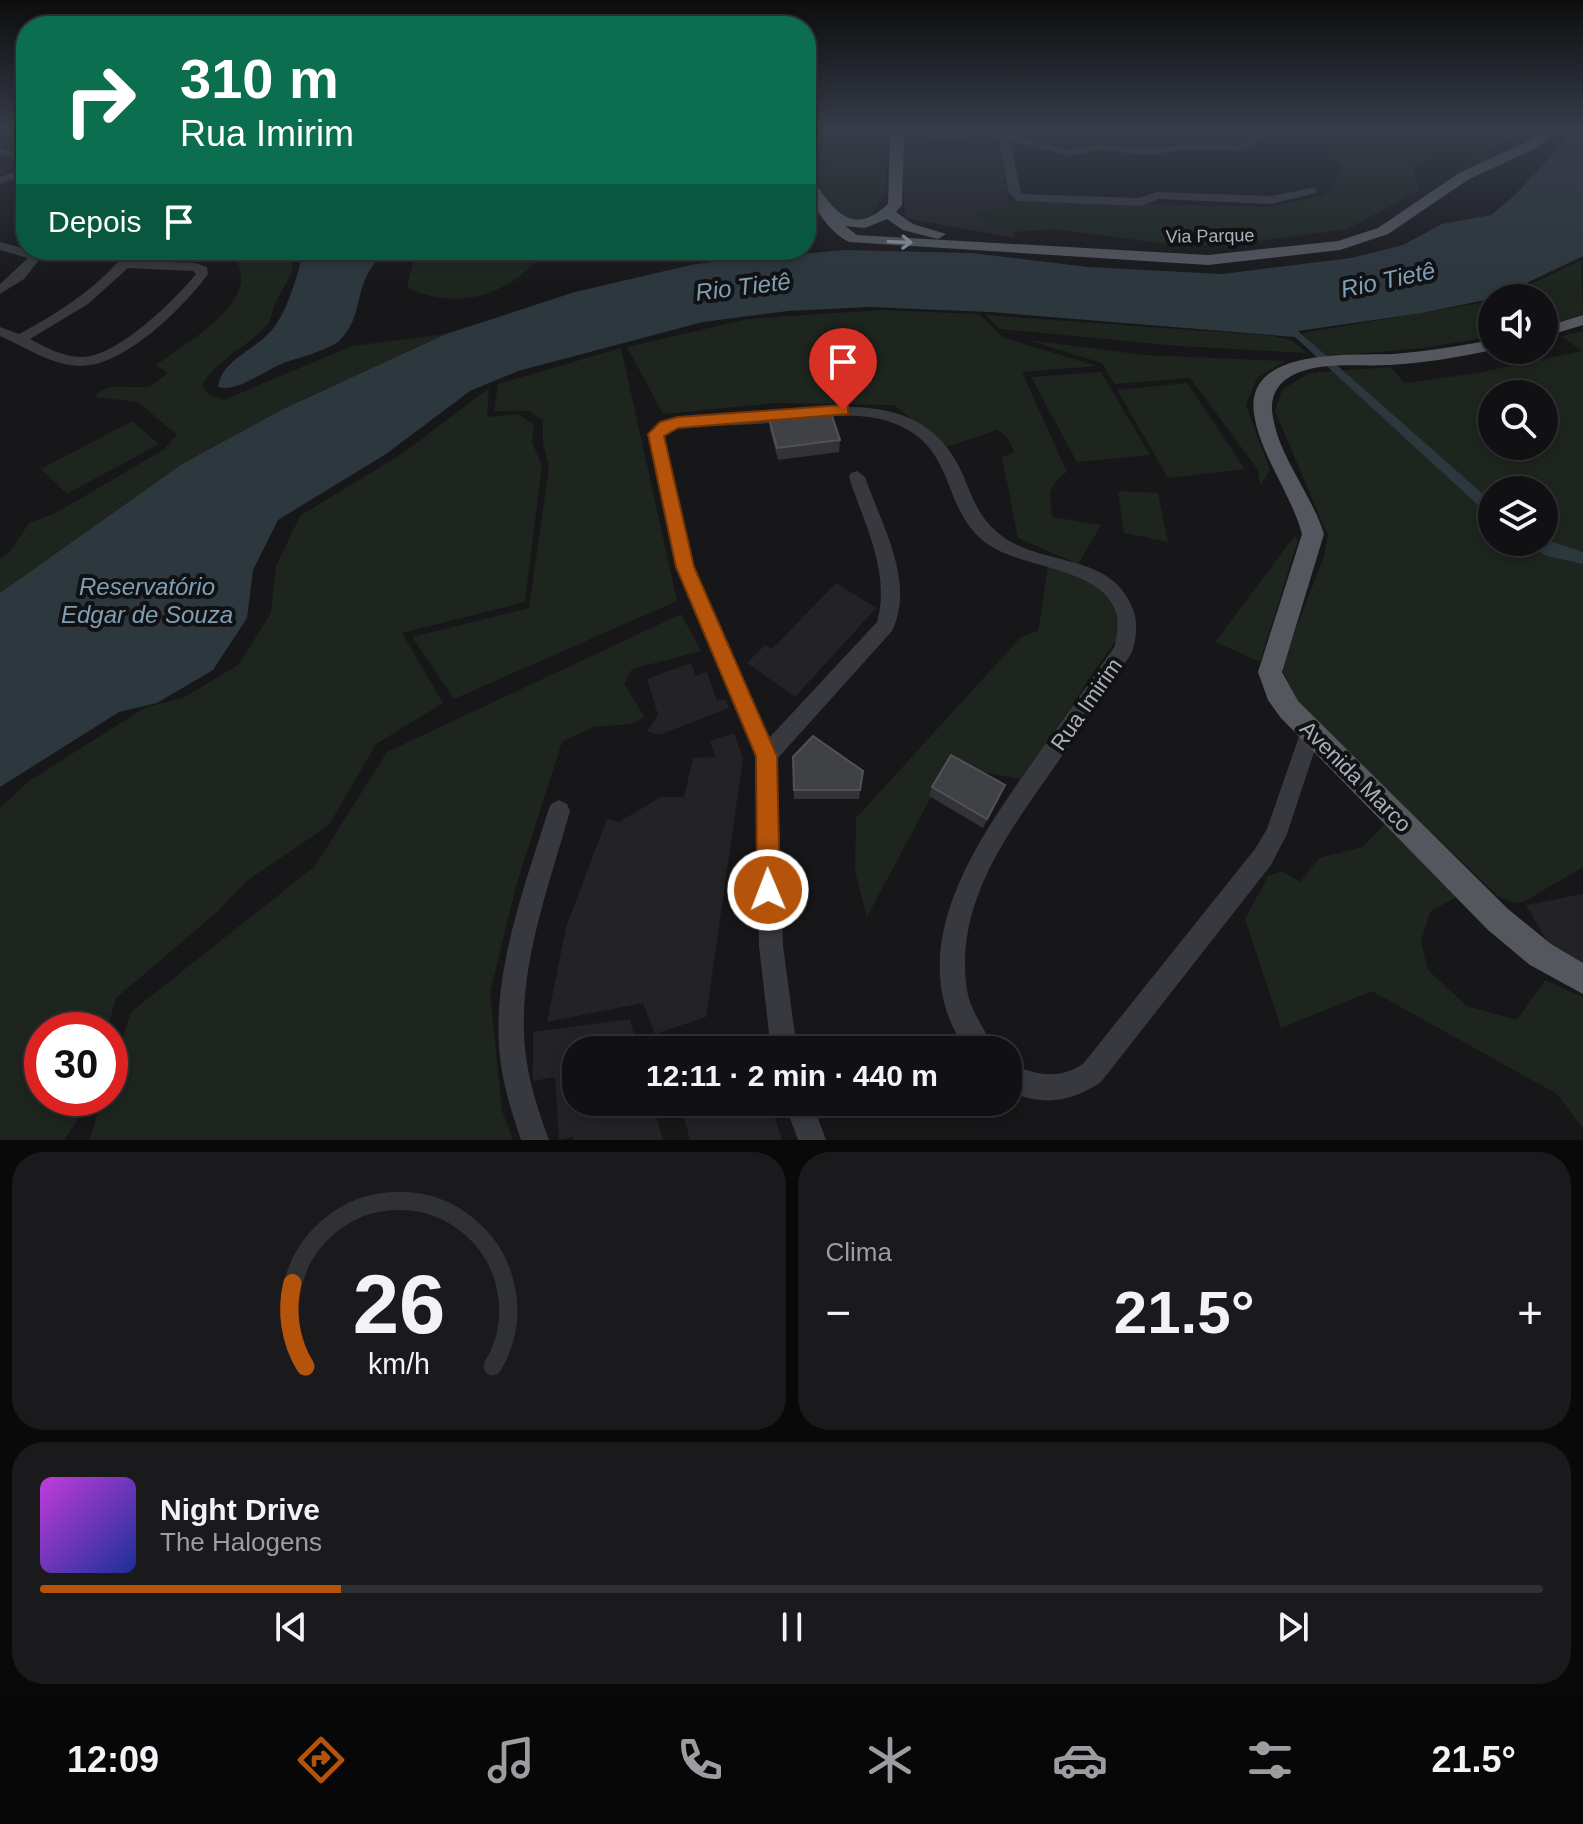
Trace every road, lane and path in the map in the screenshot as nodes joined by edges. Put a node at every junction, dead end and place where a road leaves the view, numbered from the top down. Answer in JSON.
{"nodes":[{"id":1,"x":897,"y":181,"type":"edge"},
{"id":2,"x":1012,"y":181,"type":"edge"},
{"id":3,"x":1456,"y":181,"type":"edge"},
{"id":4,"x":1312,"y":191,"type":"dead end"},
{"id":5,"x":816,"y":195,"type":"edge"},
{"id":6,"x":827,"y":211,"type":"junction"},
{"id":7,"x":887,"y":213,"type":"junction"},
{"id":8,"x":1124,"y":249,"type":"junction"},
{"id":9,"x":33,"y":260,"type":"edge"},
{"id":10,"x":128,"y":260,"type":"edge"},
{"id":11,"x":125,"y":264,"type":"junction"},
{"id":12,"x":0,"y":290,"type":"edge"},
{"id":13,"x":1583,"y":320,"type":"edge"},
{"id":14,"x":1558,"y":328,"type":"edge"},
{"id":15,"x":0,"y":331,"type":"edge"},
{"id":16,"x":20,"y":339,"type":"junction"},
{"id":17,"x":1478,"y":347,"type":"edge"},
{"id":18,"x":857,"y":477,"type":"dead end"},
{"id":19,"x":1311,"y":731,"type":"junction"},
{"id":20,"x":766,"y":756,"type":"junction"},
{"id":21,"x":559,"y":811,"type":"dead end"},
{"id":22,"x":1583,"y":979,"type":"edge"},
{"id":23,"x":782,"y":1036,"type":"edge"},
{"id":24,"x":969,"y":1036,"type":"edge"},
{"id":25,"x":1022,"y":1082,"type":"edge"},
{"id":26,"x":803,"y":1116,"type":"edge"},
{"id":27,"x":535,"y":1140,"type":"edge"},
{"id":28,"x":812,"y":1140,"type":"edge"}],
"edges":[{"from":1,"to":7,"type":"main road"},
{"from":2,"to":4,"type":"street"},
{"from":3,"to":8,"type":"main road","name":"Via Parque"},
{"from":5,"to":6,"type":"main road"},
{"from":6,"to":7,"type":"main road"},
{"from":6,"to":8,"type":"main road","name":"Via Parque","one_way":true},
{"from":7,"to":8,"type":"main road","name":"Via Parque"},
{"from":9,"to":12,"type":"street"},
{"from":10,"to":11,"type":"street"},
{"from":11,"to":16,"type":"street"},
{"from":11,"to":16,"type":"street"},
{"from":13,"to":14,"type":"main road"},
{"from":15,"to":16,"type":"street"},
{"from":17,"to":19,"type":"main road","name":"Avenida Marco"},
{"from":18,"to":20,"type":"street"},
{"from":19,"to":22,"type":"main road","name":"Avenida Marco"},
{"from":19,"to":25,"type":"street"},
{"from":20,"to":23,"type":"street"},
{"from":20,"to":24,"type":"street","name":"Rua Imirim"},
{"from":21,"to":27,"type":"street"},
{"from":26,"to":28,"type":"street"}]}
